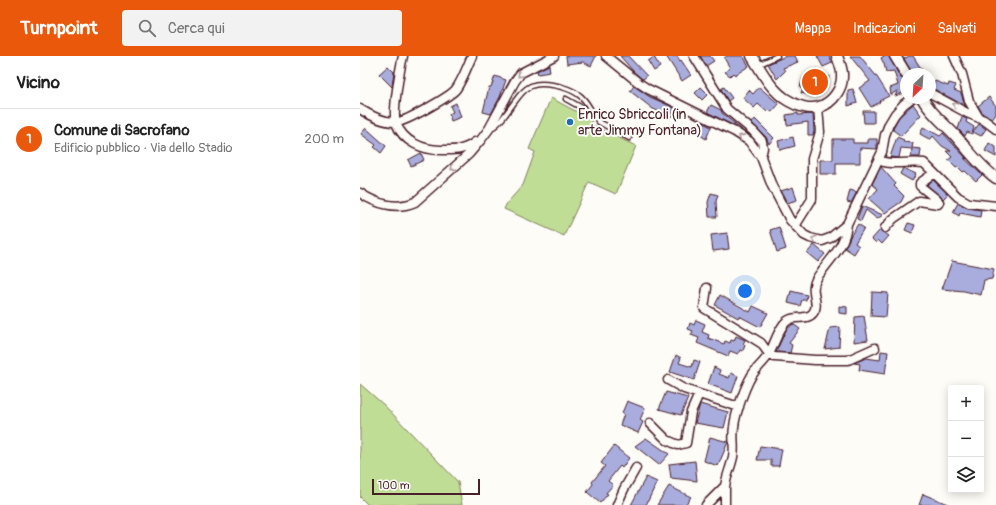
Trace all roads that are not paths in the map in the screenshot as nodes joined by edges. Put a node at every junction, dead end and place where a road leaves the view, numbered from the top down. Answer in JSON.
{"nodes":[{"id":1,"x":403,"y":56,"type":"edge"},
{"id":2,"x":472,"y":56,"type":"edge"},
{"id":3,"x":554,"y":56,"type":"edge"},
{"id":4,"x":606,"y":56,"type":"edge"},
{"id":5,"x":614,"y":56,"type":"edge"},
{"id":6,"x":694,"y":56,"type":"edge"},
{"id":7,"x":752,"y":56,"type":"edge"},
{"id":8,"x":777,"y":56,"type":"edge"},
{"id":9,"x":837,"y":56,"type":"edge"},
{"id":10,"x":895,"y":56,"type":"edge"},
{"id":11,"x":954,"y":56,"type":"edge"},
{"id":12,"x":758,"y":65,"type":"junction"},
{"id":13,"x":902,"y":68,"type":"edge"},
{"id":14,"x":639,"y":83,"type":"junction"},
{"id":15,"x":936,"y":95,"type":"edge"},
{"id":16,"x":566,"y":99,"type":"dead end"},
{"id":17,"x":904,"y":104,"type":"edge"},
{"id":18,"x":926,"y":104,"type":"edge"},
{"id":19,"x":818,"y":107,"type":"junction"},
{"id":20,"x":360,"y":109,"type":"edge"},
{"id":21,"x":593,"y":114,"type":"junction"},
{"id":22,"x":979,"y":118,"type":"junction"},
{"id":23,"x":395,"y":122,"type":"junction"},
{"id":24,"x":489,"y":129,"type":"junction"},
{"id":25,"x":996,"y":129,"type":"edge"},
{"id":26,"x":630,"y":138,"type":"dead end"},
{"id":27,"x":761,"y":157,"type":"junction"},
{"id":28,"x":878,"y":160,"type":"junction"},
{"id":29,"x":934,"y":173,"type":"junction"},
{"id":30,"x":996,"y":178,"type":"edge"},
{"id":31,"x":360,"y":193,"type":"edge"},
{"id":32,"x":996,"y":206,"type":"edge"},
{"id":33,"x":847,"y":224,"type":"junction"},
{"id":34,"x":795,"y":226,"type":"junction"},
{"id":35,"x":885,"y":228,"type":"dead end"},
{"id":36,"x":707,"y":288,"type":"dead end"},
{"id":37,"x":875,"y":348,"type":"dead end"},
{"id":38,"x":769,"y":354,"type":"junction"},
{"id":39,"x":668,"y":380,"type":"dead end"},
{"id":40,"x":699,"y":394,"type":"junction"},
{"id":41,"x":739,"y":407,"type":"junction"},
{"id":42,"x":650,"y":423,"type":"dead end"},
{"id":43,"x":636,"y":468,"type":"dead end"},
{"id":44,"x":725,"y":486,"type":"junction"},
{"id":45,"x":617,"y":505,"type":"edge"},
{"id":46,"x":706,"y":505,"type":"edge"},
{"id":47,"x":726,"y":505,"type":"edge"}],
"edges":[{"from":1,"to":23,"type":"street"},
{"from":2,"to":23,"type":"street"},
{"from":3,"to":24,"type":"street","one_way":true},
{"from":4,"to":14,"type":"street"},
{"from":5,"to":14,"type":"street"},
{"from":6,"to":27,"type":"street"},
{"from":7,"to":12,"type":"street"},
{"from":8,"to":12,"type":"lane"},
{"from":9,"to":19,"type":"street"},
{"from":10,"to":13,"type":"street"},
{"from":11,"to":22,"type":"street"},
{"from":12,"to":19,"type":"street"},
{"from":27,"to":14,"type":"street","one_way":true},
{"from":22,"to":15,"type":"street","one_way":true},
{"from":16,"to":21,"type":"lane"},
{"from":17,"to":28,"type":"street"},
{"from":18,"to":30,"type":"street"},
{"from":19,"to":34,"type":"street"},
{"from":20,"to":23,"type":"street"},
{"from":21,"to":24,"type":"lane"},
{"from":21,"to":26,"type":"lane"},
{"from":22,"to":25,"type":"street"},
{"from":23,"to":24,"type":"street"},
{"from":24,"to":31,"type":"street","one_way":true},
{"from":27,"to":34,"type":"street"},
{"from":28,"to":29,"type":"street"},
{"from":28,"to":33,"type":"street"},
{"from":29,"to":32,"type":"street"},
{"from":29,"to":35,"type":"street"},
{"from":33,"to":34,"type":"street","one_way":true},
{"from":33,"to":38,"type":"street"},
{"from":36,"to":38,"type":"street"},
{"from":37,"to":38,"type":"street"},
{"from":38,"to":41,"type":"street"},
{"from":39,"to":40,"type":"street"},
{"from":40,"to":41,"type":"street"},
{"from":40,"to":42,"type":"street"},
{"from":41,"to":44,"type":"street"},
{"from":43,"to":45,"type":"street"},
{"from":44,"to":46,"type":"street"},
{"from":44,"to":47,"type":"street"}]}
